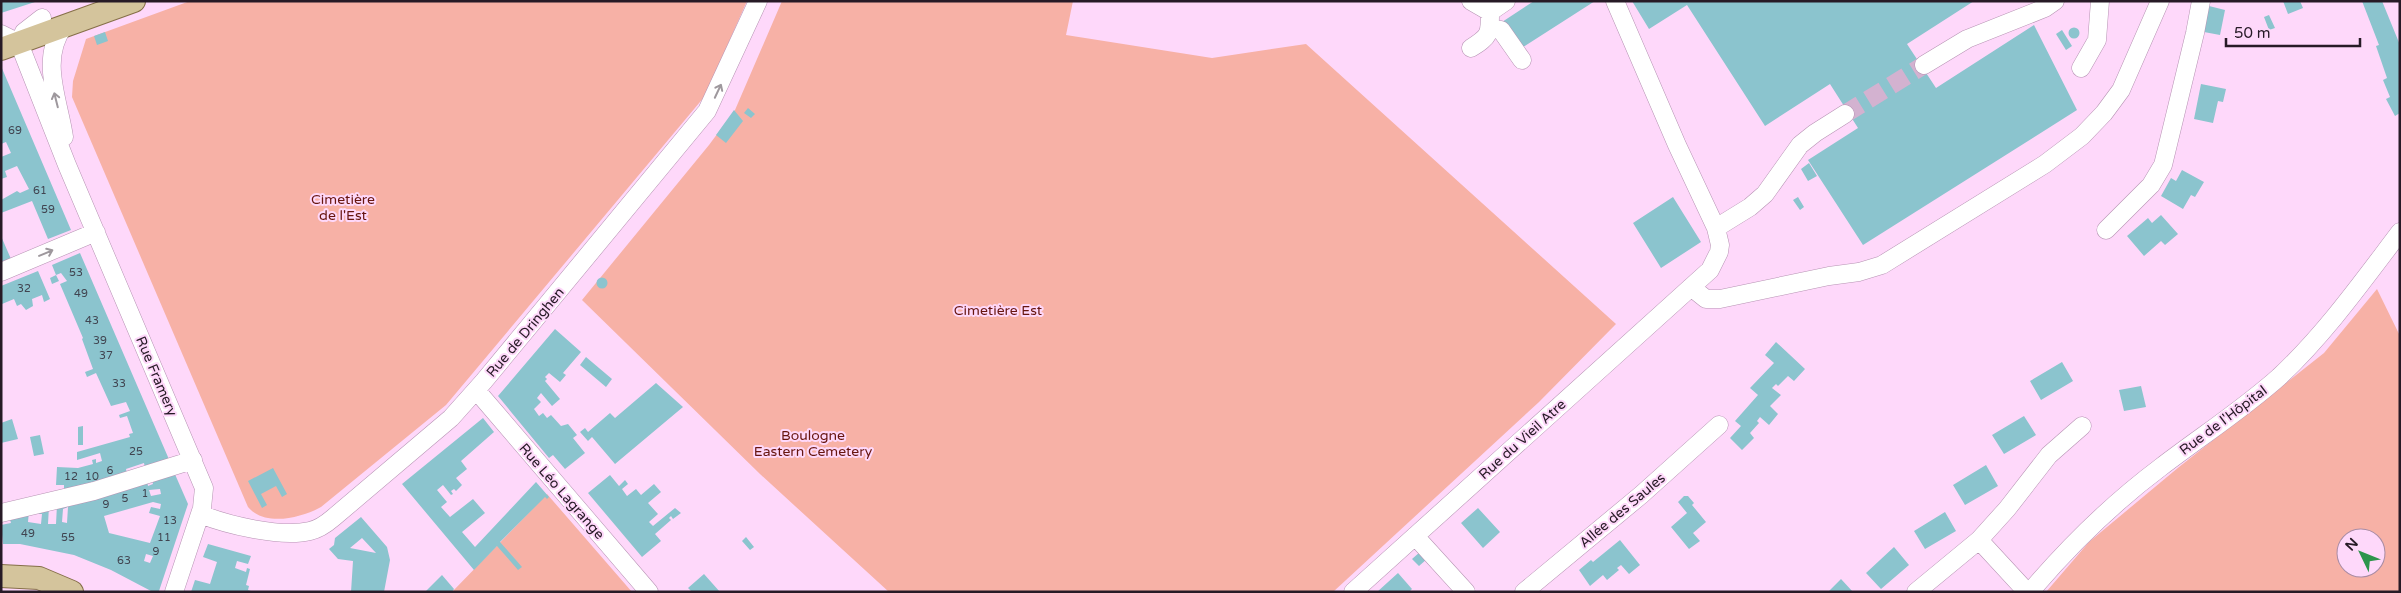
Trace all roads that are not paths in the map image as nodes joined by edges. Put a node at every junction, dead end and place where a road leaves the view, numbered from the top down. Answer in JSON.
{"nodes":[{"id":1,"x":134,"y":1,"type":"edge"},
{"id":2,"x":758,"y":1,"type":"edge"},
{"id":3,"x":1471,"y":1,"type":"edge"},
{"id":4,"x":1506,"y":1,"type":"edge"},
{"id":5,"x":1615,"y":1,"type":"edge"},
{"id":6,"x":2055,"y":1,"type":"edge"},
{"id":7,"x":2100,"y":1,"type":"edge"},
{"id":8,"x":2160,"y":1,"type":"edge"},
{"id":9,"x":2201,"y":1,"type":"edge"},
{"id":10,"x":92,"y":6,"type":"edge"},
{"id":11,"x":1490,"y":20,"type":"junction"},
{"id":12,"x":64,"y":26,"type":"junction"},
{"id":13,"x":6,"y":40,"type":"edge"},
{"id":14,"x":1471,"y":48,"type":"dead end"},
{"id":15,"x":1522,"y":60,"type":"dead end"},
{"id":16,"x":1924,"y":65,"type":"tunnel mouth"},
{"id":17,"x":2082,"y":68,"type":"dead end"},
{"id":18,"x":1845,"y":114,"type":"tunnel mouth"},
{"id":19,"x":67,"y":165,"type":"junction"},
{"id":20,"x":1716,"y":228,"type":"junction"},
{"id":21,"x":2106,"y":230,"type":"dead end"},
{"id":22,"x":96,"y":232,"type":"junction"},
{"id":23,"x":2400,"y":232,"type":"edge"},
{"id":24,"x":1,"y":272,"type":"edge"},
{"id":25,"x":1691,"y":287,"type":"junction"},
{"id":26,"x":476,"y":390,"type":"junction"},
{"id":27,"x":1718,"y":425,"type":"dead end"},
{"id":28,"x":2082,"y":426,"type":"dead end"},
{"id":29,"x":193,"y":460,"type":"junction"},
{"id":30,"x":1,"y":513,"type":"edge"},
{"id":31,"x":200,"y":514,"type":"junction"},
{"id":32,"x":1415,"y":536,"type":"junction"},
{"id":33,"x":1979,"y":540,"type":"junction"},
{"id":34,"x":1,"y":576,"type":"edge"},
{"id":35,"x":67,"y":590,"type":"edge"},
{"id":36,"x":174,"y":592,"type":"edge"},
{"id":37,"x":649,"y":592,"type":"edge"},
{"id":38,"x":1353,"y":592,"type":"edge"},
{"id":39,"x":1466,"y":592,"type":"edge"},
{"id":40,"x":1524,"y":592,"type":"edge"},
{"id":41,"x":1916,"y":592,"type":"edge"},
{"id":42,"x":2029,"y":592,"type":"edge"}],
"edges":[{"from":1,"to":10,"type":"main road"},
{"from":26,"to":2,"type":"street","name":"Rue de Dringhen","one_way":true},
{"from":3,"to":11,"type":"street"},
{"from":4,"to":11,"type":"street"},
{"from":5,"to":20,"type":"street","name":"Rue du Vieil Atre"},
{"from":6,"to":16,"type":"street"},
{"from":7,"to":17,"type":"street"},
{"from":8,"to":25,"type":"street"},
{"from":9,"to":21,"type":"street"},
{"from":10,"to":12,"type":"main road"},
{"from":10,"to":13,"type":"main road"},
{"from":11,"to":14,"type":"street"},
{"from":11,"to":15,"type":"street"},
{"from":12,"to":13,"type":"main road"},
{"from":19,"to":12,"type":"street","name":"Rue Framery","one_way":true},
{"from":13,"to":19,"type":"street","name":"Rue Framery"},
{"from":18,"to":20,"type":"street"},
{"from":19,"to":22,"type":"street","name":"Rue Framery"},
{"from":20,"to":25,"type":"street","name":"Rue du Vieil Atre"},
{"from":24,"to":22,"type":"street","one_way":true},
{"from":22,"to":29,"type":"street","name":"Rue Framery"},
{"from":23,"to":42,"type":"street","name":"Rue de l'Hôpital"},
{"from":25,"to":32,"type":"street","name":"Rue du Vieil Atre"},
{"from":26,"to":31,"type":"street","name":"Rue de Dringhen"},
{"from":26,"to":37,"type":"street","name":"Rue Léo Lagrange"},
{"from":27,"to":40,"type":"street","name":"Allée des Saules"},
{"from":28,"to":33,"type":"street"},
{"from":29,"to":30,"type":"street"},
{"from":29,"to":31,"type":"street","name":"Rue Framery"},
{"from":31,"to":36,"type":"street","name":"Rue Framery"},
{"from":32,"to":38,"type":"street","name":"Rue du Vieil Atre"},
{"from":32,"to":39,"type":"street"},
{"from":33,"to":41,"type":"street"},
{"from":33,"to":42,"type":"street"},
{"from":34,"to":35,"type":"main road"}]}
